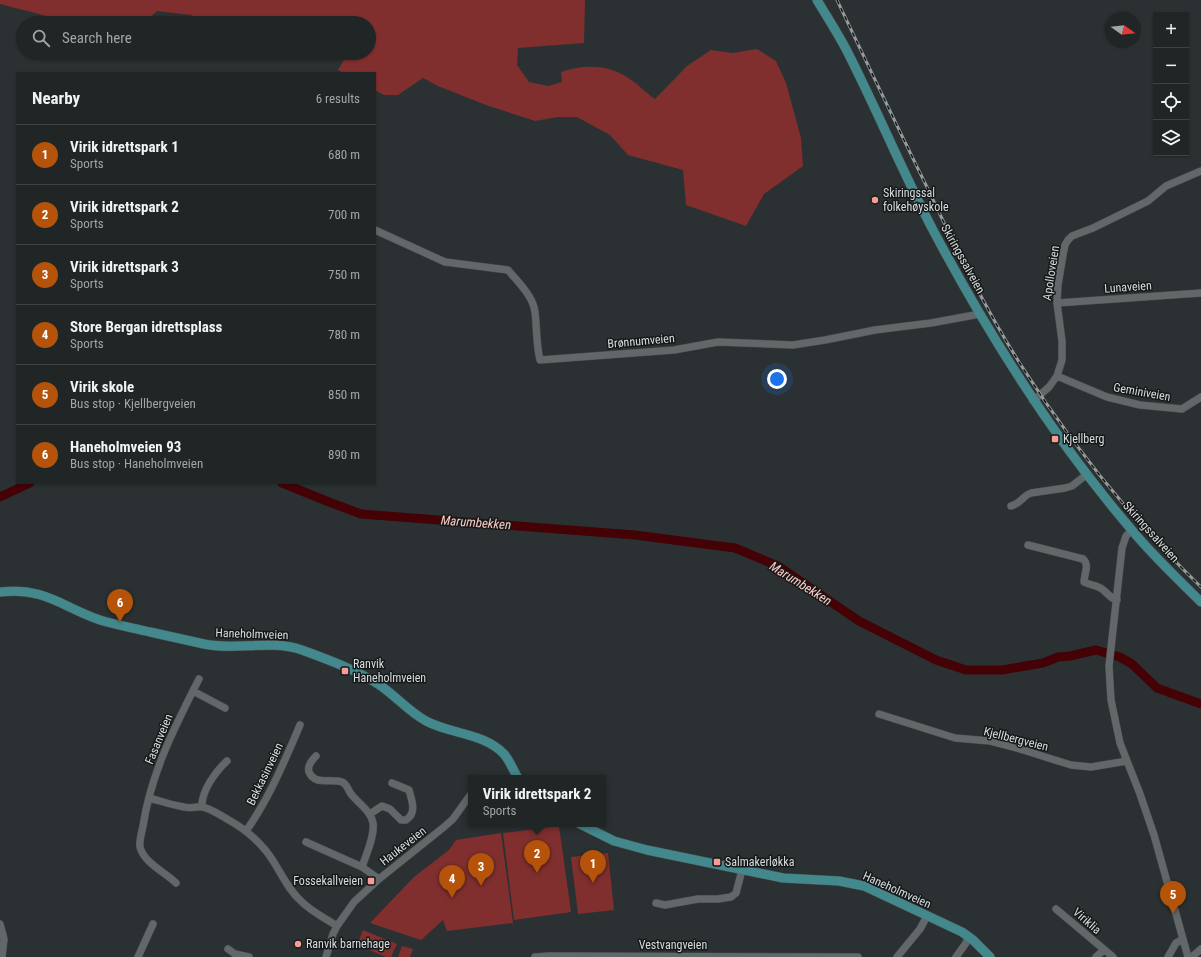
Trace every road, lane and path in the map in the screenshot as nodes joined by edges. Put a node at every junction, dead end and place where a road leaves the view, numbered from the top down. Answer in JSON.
{"nodes":[{"id":1,"x":817,"y":0,"type":"edge"},
{"id":2,"x":1201,"y":171,"type":"edge"},
{"id":3,"x":376,"y":230,"type":"edge"},
{"id":4,"x":1201,"y":293,"type":"edge"},
{"id":5,"x":1056,"y":303,"type":"junction"},
{"id":6,"x":980,"y":314,"type":"junction"},
{"id":7,"x":1057,"y":376,"type":"junction"},
{"id":8,"x":1201,"y":397,"type":"edge"},
{"id":9,"x":1033,"y":401,"type":"junction"},
{"id":10,"x":1086,"y":475,"type":"junction"},
{"id":11,"x":1011,"y":506,"type":"dead end"},
{"id":12,"x":1132,"y":530,"type":"junction"},
{"id":13,"x":1028,"y":545,"type":"dead end"},
{"id":14,"x":0,"y":592,"type":"edge"},
{"id":15,"x":1117,"y":600,"type":"junction"},
{"id":16,"x":1201,"y":602,"type":"edge"},
{"id":17,"x":199,"y":679,"type":"dead end"},
{"id":18,"x":193,"y":691,"type":"junction"},
{"id":19,"x":225,"y":708,"type":"dead end"},
{"id":20,"x":878,"y":714,"type":"dead end"},
{"id":21,"x":300,"y":725,"type":"dead end"},
{"id":22,"x":316,"y":756,"type":"dead end"},
{"id":23,"x":227,"y":761,"type":"dead end"},
{"id":24,"x":1127,"y":761,"type":"junction"},
{"id":25,"x":516,"y":775,"type":"edge"},
{"id":26,"x":392,"y":783,"type":"dead end"},
{"id":27,"x":149,"y":798,"type":"junction"},
{"id":28,"x":468,"y":798,"type":"edge"},
{"id":29,"x":202,"y":807,"type":"junction"},
{"id":30,"x":370,"y":814,"type":"junction"},
{"id":31,"x":586,"y":827,"type":"edge"},
{"id":32,"x":246,"y":831,"type":"junction"},
{"id":33,"x":306,"y":842,"type":"dead end"},
{"id":34,"x":362,"y":867,"type":"junction"},
{"id":35,"x":742,"y":870,"type":"junction"},
{"id":36,"x":379,"y":879,"type":"junction"},
{"id":37,"x":176,"y":883,"type":"dead end"},
{"id":38,"x":656,"y":903,"type":"dead end"},
{"id":39,"x":1056,"y":909,"type":"dead end"},
{"id":40,"x":927,"y":916,"type":"junction"},
{"id":41,"x":0,"y":924,"type":"edge"},
{"id":42,"x":153,"y":924,"type":"dead end"},
{"id":43,"x":337,"y":926,"type":"junction"},
{"id":44,"x":969,"y":936,"type":"junction"},
{"id":45,"x":1183,"y":939,"type":"junction"},
{"id":46,"x":228,"y":949,"type":"dead end"},
{"id":47,"x":1201,"y":949,"type":"edge"},
{"id":48,"x":1104,"y":950,"type":"junction"},
{"id":49,"x":599,"y":956,"type":"edge"},
{"id":50,"x":2,"y":957,"type":"edge"},
{"id":51,"x":138,"y":957,"type":"edge"},
{"id":52,"x":249,"y":957,"type":"edge"},
{"id":53,"x":326,"y":957,"type":"edge"},
{"id":54,"x":535,"y":957,"type":"edge"},
{"id":55,"x":812,"y":957,"type":"edge"},
{"id":56,"x":858,"y":957,"type":"edge"},
{"id":57,"x":897,"y":957,"type":"edge"},
{"id":58,"x":956,"y":957,"type":"edge"},
{"id":59,"x":990,"y":957,"type":"edge"},
{"id":60,"x":1096,"y":957,"type":"edge"},
{"id":61,"x":1113,"y":957,"type":"edge"},
{"id":62,"x":1168,"y":957,"type":"edge"},
{"id":63,"x":1189,"y":957,"type":"edge"}],
"edges":[{"from":1,"to":6,"type":"main road","name":"Skiringssalveien"},
{"from":2,"to":5,"type":"street","name":"Apolloveien"},
{"from":3,"to":6,"type":"street","name":"Brønnumveien"},
{"from":4,"to":5,"type":"street","name":"Lunaveien"},
{"from":5,"to":7,"type":"street","name":"Apolloveien"},
{"from":6,"to":9,"type":"main road","name":"Skiringssalveien"},
{"from":7,"to":8,"type":"street","name":"Geminiveien"},
{"from":7,"to":9,"type":"street","name":"Apolloveien"},
{"from":9,"to":10,"type":"main road","name":"Skiringssalveien"},
{"from":10,"to":11,"type":"street"},
{"from":10,"to":12,"type":"main road","name":"Skiringssalveien"},
{"from":12,"to":15,"type":"street"},
{"from":12,"to":16,"type":"main road","name":"Skiringssalveien"},
{"from":13,"to":15,"type":"street"},
{"from":14,"to":25,"type":"main road","name":"Haneholmveien"},
{"from":15,"to":24,"type":"street"},
{"from":17,"to":18,"type":"street","name":"Fasanveien"},
{"from":18,"to":19,"type":"street"},
{"from":18,"to":27,"type":"street","name":"Fasanveien"},
{"from":20,"to":24,"type":"street","name":"Kjellbergveien"},
{"from":21,"to":32,"type":"street","name":"Bekkasinveien"},
{"from":22,"to":30,"type":"street"},
{"from":23,"to":29,"type":"street"},
{"from":24,"to":45,"type":"street"},
{"from":26,"to":30,"type":"street"},
{"from":27,"to":29,"type":"street"},
{"from":27,"to":37,"type":"street","name":"Fasanveien"},
{"from":28,"to":36,"type":"street","name":"Haukeveien"},
{"from":29,"to":32,"type":"street"},
{"from":30,"to":34,"type":"street"},
{"from":31,"to":35,"type":"main road","name":"Haneholmveien"},
{"from":32,"to":43,"type":"street"},
{"from":33,"to":34,"type":"street"},
{"from":34,"to":36,"type":"street"},
{"from":35,"to":38,"type":"street"},
{"from":35,"to":40,"type":"main road","name":"Haneholmveien"},
{"from":36,"to":43,"type":"street","name":"Haukeveien"},
{"from":39,"to":48,"type":"street","name":"Viriklia"},
{"from":40,"to":44,"type":"main road","name":"Haneholmveien"},
{"from":40,"to":57,"type":"street"},
{"from":41,"to":50,"type":"street"},
{"from":42,"to":51,"type":"street"},
{"from":43,"to":53,"type":"street","name":"Haukeveien"},
{"from":44,"to":58,"type":"street"},
{"from":44,"to":59,"type":"main road","name":"Haneholmveien"},
{"from":45,"to":62,"type":"street"},
{"from":45,"to":63,"type":"street"},
{"from":46,"to":52,"type":"street"},
{"from":47,"to":63,"type":"street"},
{"from":48,"to":60,"type":"street","name":"Viriklia"},
{"from":48,"to":61,"type":"street","name":"Viriklia"},
{"from":49,"to":54,"type":"street","name":"Vestvangveien"},
{"from":49,"to":55,"type":"street","name":"Vestvangveien"},
{"from":55,"to":56,"type":"street","name":"Vestvangveien"}]}
